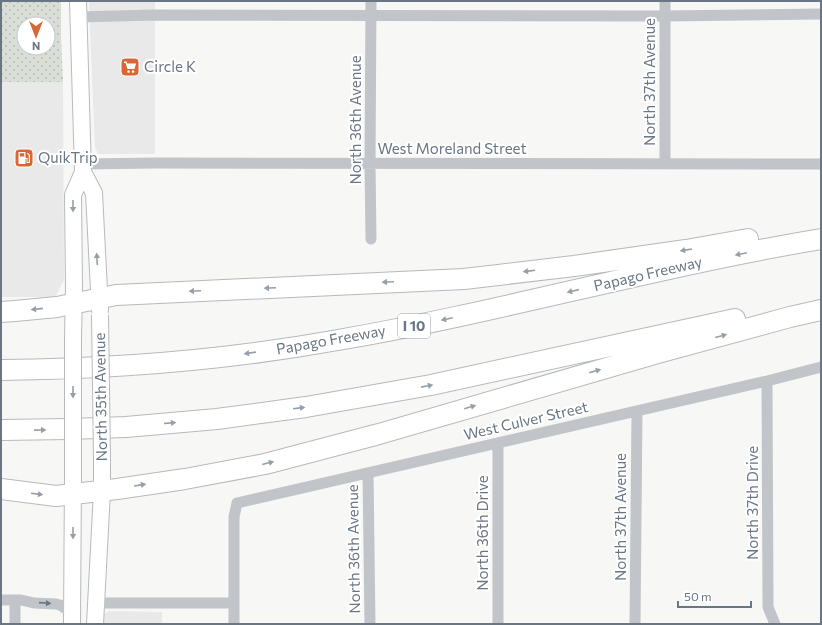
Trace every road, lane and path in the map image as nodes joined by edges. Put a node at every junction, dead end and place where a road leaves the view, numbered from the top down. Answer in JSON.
{"nodes":[{"id":1,"x":371,"y":1,"type":"edge"},
{"id":2,"x":665,"y":1,"type":"edge"},
{"id":3,"x":78,"y":9,"type":"edge"},
{"id":4,"x":821,"y":14,"type":"edge"},
{"id":5,"x":371,"y":15,"type":"junction"},
{"id":6,"x":665,"y":16,"type":"junction"},
{"id":7,"x":665,"y":163,"type":"junction"},
{"id":8,"x":370,"y":164,"type":"junction"},
{"id":9,"x":821,"y":164,"type":"edge"},
{"id":10,"x":83,"y":168,"type":"junction"},
{"id":11,"x":821,"y":227,"type":"edge"},
{"id":12,"x":371,"y":239,"type":"dead end"},
{"id":13,"x":821,"y":239,"type":"edge"},
{"id":14,"x":821,"y":302,"type":"edge"},
{"id":15,"x":100,"y":307,"type":"junction"},
{"id":16,"x":821,"y":310,"type":"edge"},
{"id":17,"x":73,"y":311,"type":"junction"},
{"id":18,"x":1,"y":312,"type":"edge"},
{"id":19,"x":821,"y":367,"type":"edge"},
{"id":20,"x":1,"y":370,"type":"edge"},
{"id":21,"x":767,"y":381,"type":"junction"},
{"id":22,"x":636,"y":411,"type":"junction"},
{"id":23,"x":1,"y":430,"type":"edge"},
{"id":24,"x":498,"y":443,"type":"junction"},
{"id":25,"x":368,"y":473,"type":"junction"},
{"id":26,"x":102,"y":484,"type":"junction"},
{"id":27,"x":73,"y":485,"type":"junction"},
{"id":28,"x":1,"y":489,"type":"edge"},
{"id":29,"x":1,"y":600,"type":"edge"},
{"id":30,"x":15,"y":600,"type":"junction"},
{"id":31,"x":96,"y":603,"type":"junction"},
{"id":32,"x":234,"y":603,"type":"junction"},
{"id":33,"x":72,"y":619,"type":"edge"},
{"id":34,"x":15,"y":624,"type":"edge"},
{"id":35,"x":95,"y":624,"type":"edge"},
{"id":36,"x":234,"y":624,"type":"edge"},
{"id":37,"x":370,"y":624,"type":"edge"},
{"id":38,"x":498,"y":624,"type":"edge"},
{"id":39,"x":635,"y":624,"type":"edge"},
{"id":40,"x":775,"y":624,"type":"edge"}],
"edges":[{"from":1,"to":5,"type":"street","name":"North 36th Avenue"},
{"from":2,"to":6,"type":"street","name":"North 37th Avenue"},
{"from":3,"to":5,"type":"street"},
{"from":3,"to":10,"type":"main road","name":"North 35th Avenue"},
{"from":4,"to":6,"type":"street"},
{"from":5,"to":6,"type":"street"},
{"from":5,"to":8,"type":"street","name":"North 36th Avenue"},
{"from":6,"to":7,"type":"street","name":"North 37th Avenue"},
{"from":7,"to":8,"type":"street","name":"West Moreland Street"},
{"from":7,"to":9,"type":"street","name":"West Moreland Street"},
{"from":8,"to":10,"type":"street","name":"West Moreland Street"},
{"from":8,"to":12,"type":"street","name":"North 36th Avenue"},
{"from":15,"to":10,"type":"main road","name":"North 35th Avenue","one_way":true},
{"from":10,"to":17,"type":"main road","name":"North 35th Avenue","one_way":true},
{"from":11,"to":15,"type":"highway","one_way":true},
{"from":13,"to":20,"type":"highway","name":"Papago Freeway","number":"I 10","one_way":true},
{"from":23,"to":14,"type":"highway","one_way":true},
{"from":15,"to":17,"type":"highway"},
{"from":15,"to":26,"type":"main road","name":"North 35th Avenue","bridge":true},
{"from":26,"to":16,"type":"highway","one_way":true},
{"from":17,"to":18,"type":"highway","one_way":true},
{"from":17,"to":27,"type":"main road","name":"North 35th Avenue","one_way":true,"bridge":true},
{"from":19,"to":21,"type":"street","name":"West Culver Street"},
{"from":21,"to":22,"type":"street","name":"West Culver Street"},
{"from":21,"to":40,"type":"street","name":"North 37th Drive"},
{"from":22,"to":24,"type":"street","name":"West Culver Street"},
{"from":22,"to":39,"type":"street","name":"North 37th Avenue"},
{"from":24,"to":25,"type":"street","name":"West Culver Street"},
{"from":24,"to":38,"type":"street","name":"North 36th Drive"},
{"from":25,"to":32,"type":"street","name":"West Culver Street"},
{"from":25,"to":37,"type":"street","name":"North 36th Avenue"},
{"from":26,"to":27,"type":"highway"},
{"from":26,"to":31,"type":"main road","name":"North 35th Avenue"},
{"from":28,"to":27,"type":"highway","one_way":true},
{"from":27,"to":33,"type":"main road","name":"North 35th Avenue","one_way":true},
{"from":29,"to":30,"type":"street"},
{"from":30,"to":33,"type":"street","one_way":true},
{"from":30,"to":34,"type":"street"},
{"from":31,"to":32,"type":"street"},
{"from":31,"to":35,"type":"main road","name":"North 35th Avenue"},
{"from":32,"to":36,"type":"street"}]}
